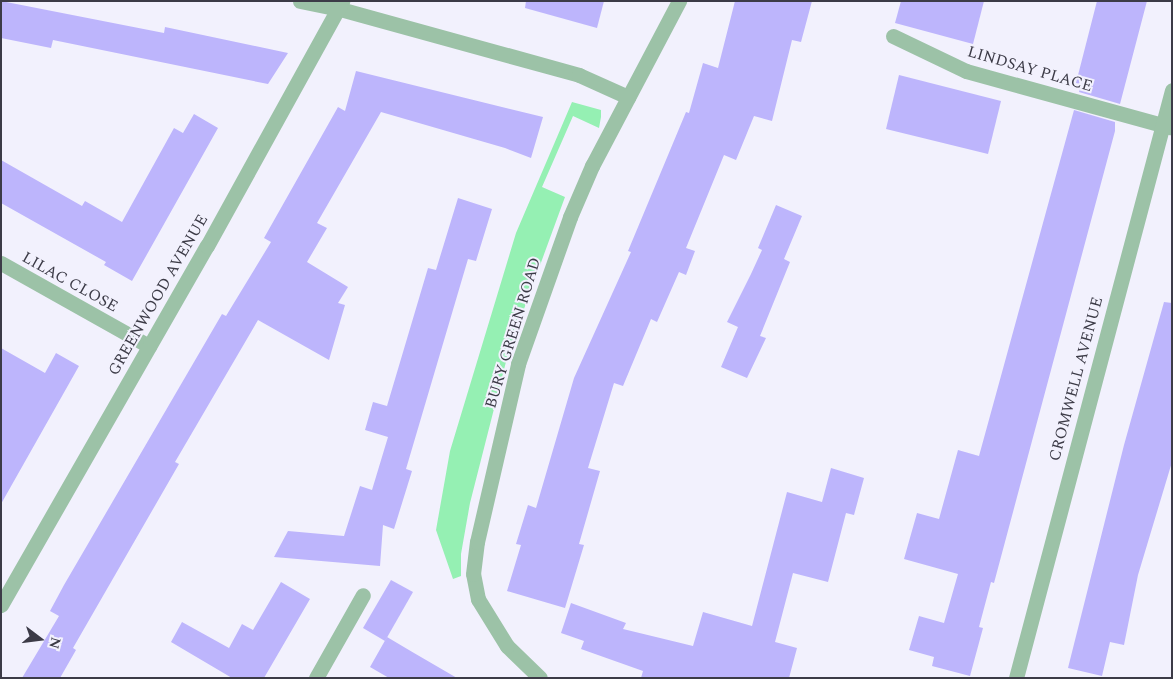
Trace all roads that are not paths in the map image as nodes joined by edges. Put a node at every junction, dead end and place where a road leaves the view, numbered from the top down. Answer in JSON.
{"nodes":[{"id":1,"x":300,"y":1,"type":"edge"},
{"id":2,"x":679,"y":1,"type":"edge"},
{"id":3,"x":341,"y":5,"type":"edge"},
{"id":4,"x":893,"y":36,"type":"dead end"},
{"id":5,"x":1172,"y":90,"type":"edge"},
{"id":6,"x":628,"y":97,"type":"junction"},
{"id":7,"x":1167,"y":126,"type":"edge"},
{"id":8,"x":1,"y":263,"type":"edge"},
{"id":9,"x":149,"y":346,"type":"junction"},
{"id":10,"x":363,"y":596,"type":"dead end"},
{"id":11,"x":1,"y":605,"type":"edge"},
{"id":12,"x":316,"y":678,"type":"edge"},
{"id":13,"x":540,"y":678,"type":"edge"},
{"id":14,"x":1016,"y":678,"type":"edge"}],
"edges":[{"from":1,"to":3,"type":"street"},
{"from":2,"to":6,"type":"street","name":"BURY GREEN ROAD"},
{"from":3,"to":6,"type":"street"},
{"from":3,"to":9,"type":"street","name":"GREENWOOD AVENUE"},
{"from":4,"to":7,"type":"street","name":"LINDSAY PLACE"},
{"from":5,"to":7,"type":"street","name":"CROMWELL AVENUE"},
{"from":6,"to":13,"type":"street","name":"BURY GREEN ROAD"},
{"from":7,"to":14,"type":"street","name":"CROMWELL AVENUE"},
{"from":8,"to":9,"type":"street","name":"LILAC CLOSE"},
{"from":9,"to":11,"type":"street","name":"GREENWOOD AVENUE"},
{"from":10,"to":12,"type":"street"}]}
